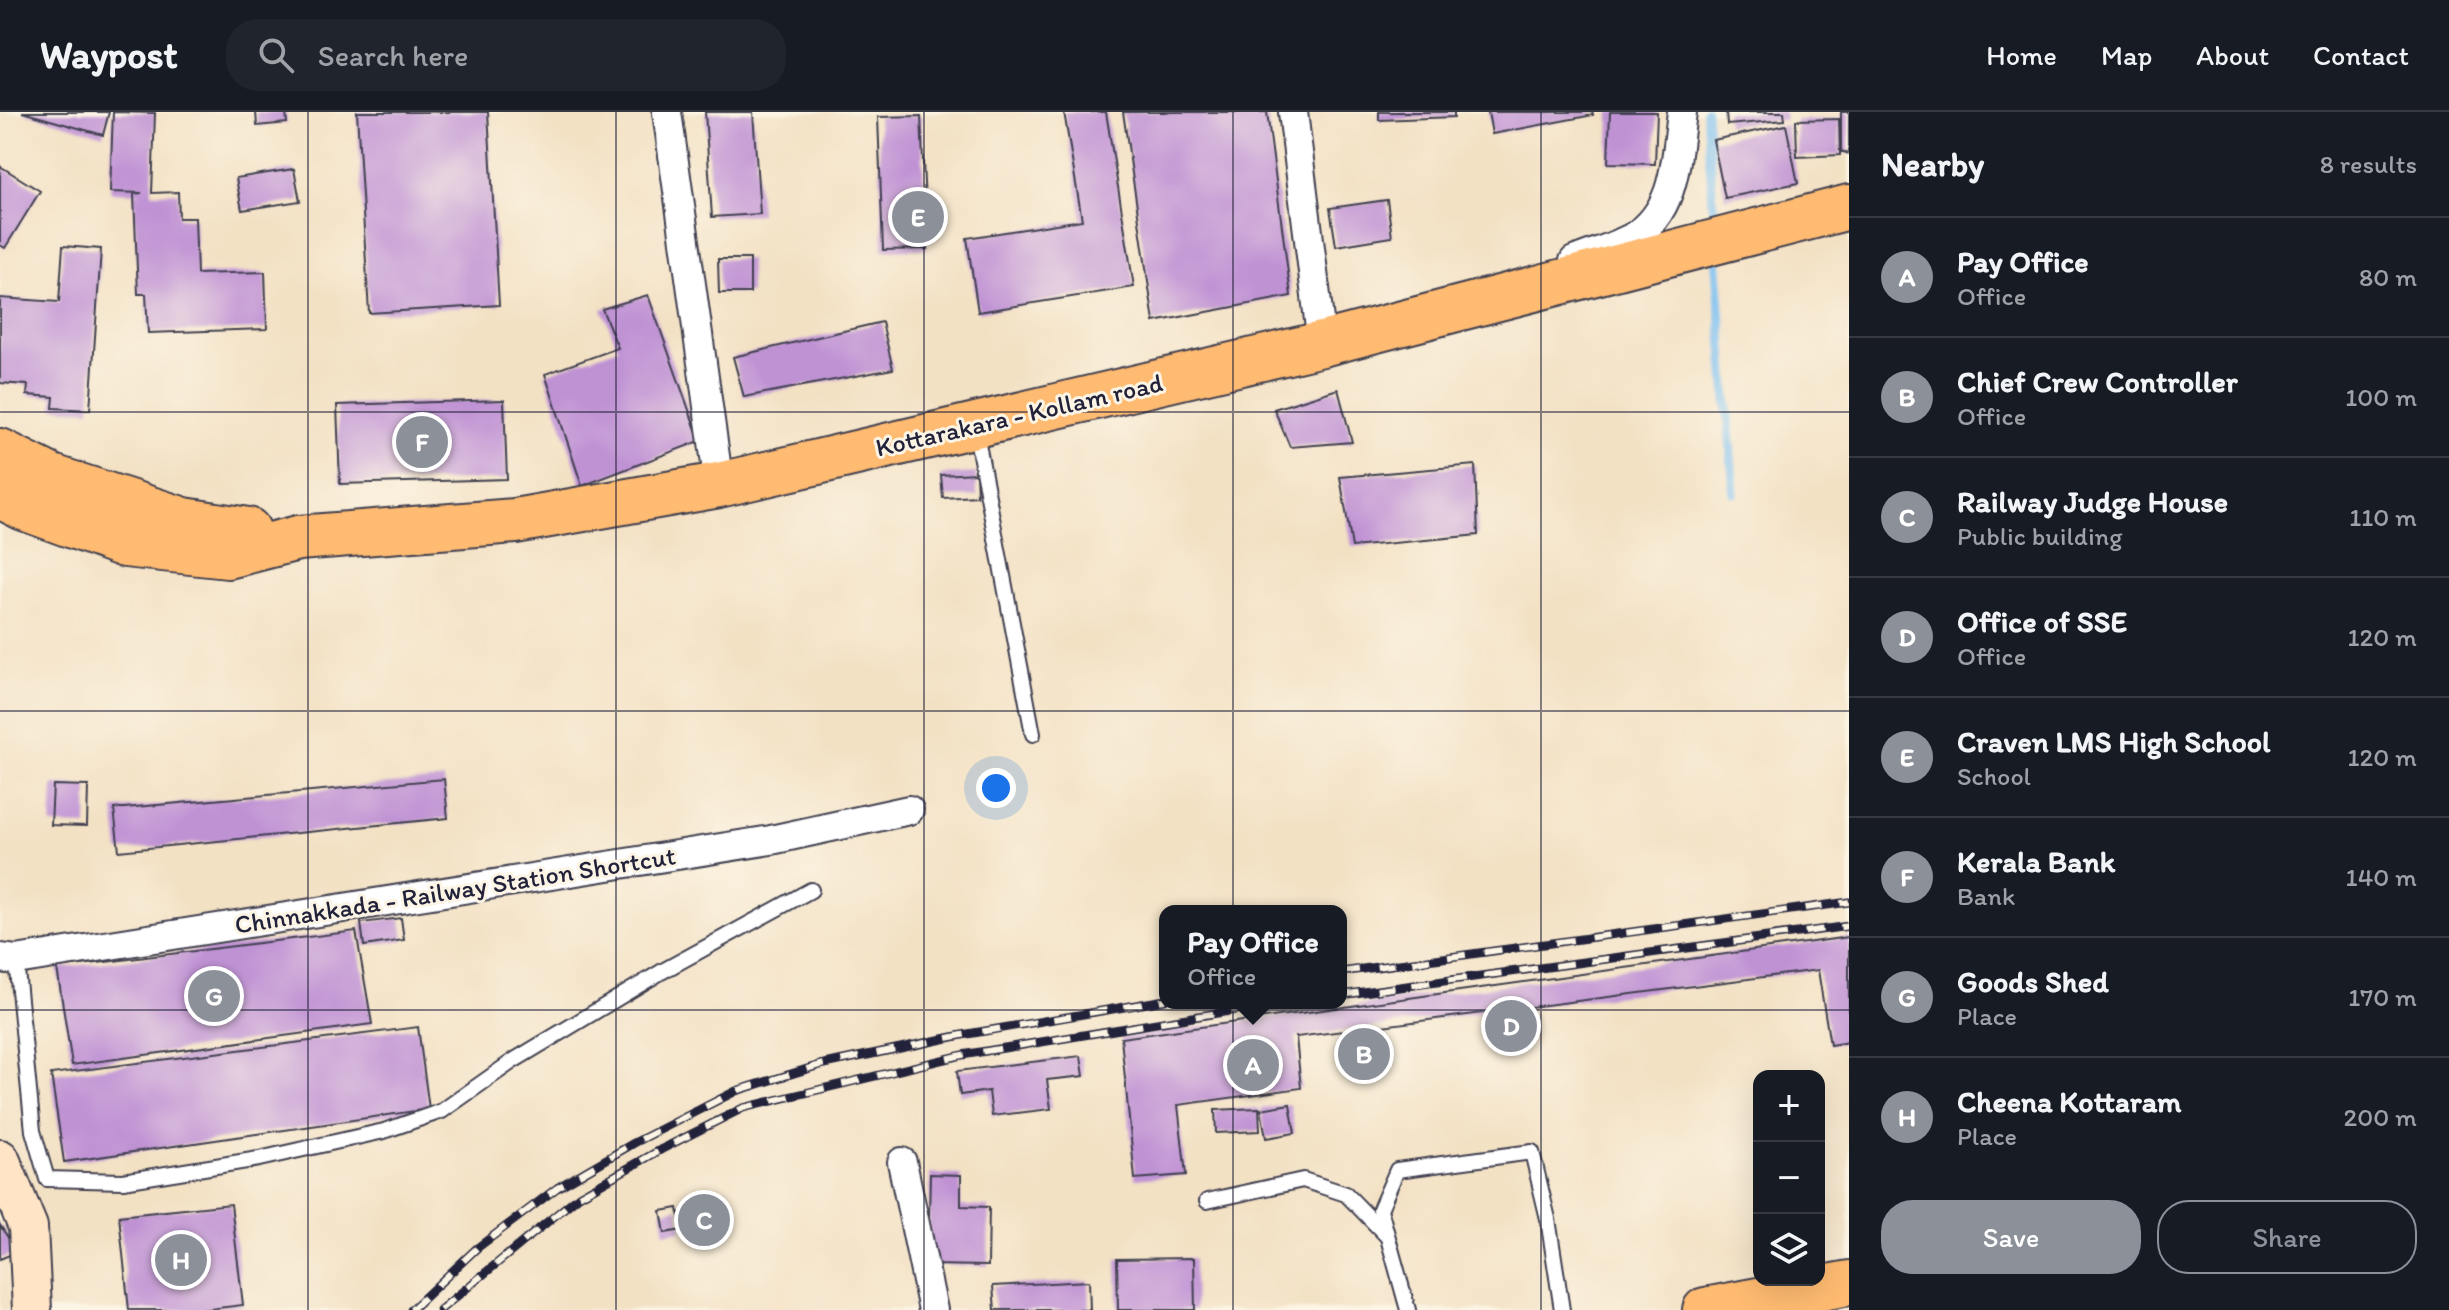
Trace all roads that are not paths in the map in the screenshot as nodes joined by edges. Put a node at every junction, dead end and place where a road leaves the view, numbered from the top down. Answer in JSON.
{"nodes":[{"id":1,"x":667,"y":112,"type":"edge"},
{"id":2,"x":1293,"y":112,"type":"edge"},
{"id":3,"x":1682,"y":112,"type":"edge"},
{"id":4,"x":1849,"y":207,"type":"edge"},
{"id":5,"x":1530,"y":290,"type":"junction"},
{"id":6,"x":1322,"y":344,"type":"junction"},
{"id":7,"x":975,"y":425,"type":"junction"},
{"id":8,"x":0,"y":451,"type":"edge"},
{"id":9,"x":719,"y":485,"type":"junction"},
{"id":10,"x":0,"y":496,"type":"edge"},
{"id":11,"x":298,"y":538,"type":"junction"},
{"id":12,"x":1033,"y":734,"type":"dead end"},
{"id":13,"x":909,"y":810,"type":"dead end"},
{"id":14,"x":811,"y":890,"type":"dead end"},
{"id":15,"x":8,"y":959,"type":"edge"},
{"id":16,"x":0,"y":1159,"type":"edge"},
{"id":17,"x":902,"y":1162,"type":"dead end"},
{"id":18,"x":1207,"y":1201,"type":"dead end"},
{"id":19,"x":1389,"y":1238,"type":"junction"},
{"id":20,"x":1849,"y":1283,"type":"edge"},
{"id":21,"x":32,"y":1310,"type":"edge"},
{"id":22,"x":933,"y":1310,"type":"edge"},
{"id":23,"x":1408,"y":1310,"type":"edge"},
{"id":24,"x":1562,"y":1310,"type":"edge"},
{"id":25,"x":1705,"y":1310,"type":"edge"}],
"edges":[{"from":1,"to":9,"type":"street"},
{"from":2,"to":6,"type":"street"},
{"from":3,"to":5,"type":"street"},
{"from":4,"to":5,"type":"main road","name":"Kottarakara - Kollam road"},
{"from":5,"to":6,"type":"main road","name":"Kottarakara - Kollam road"},
{"from":6,"to":7,"type":"main road","name":"Kottarakara - Kollam road"},
{"from":7,"to":9,"type":"main road","name":"Kottarakara - Kollam road"},
{"from":7,"to":12,"type":"lane"},
{"from":8,"to":11,"type":"main road"},
{"from":9,"to":11,"type":"main road","name":"Kottarakara - Kollam road"},
{"from":10,"to":11,"type":"main road"},
{"from":13,"to":15,"type":"street","name":"Chinnakkada - Railway Station Shortcut"},
{"from":14,"to":15,"type":"lane"},
{"from":16,"to":21,"type":"main road"},
{"from":17,"to":22,"type":"street"},
{"from":18,"to":19,"type":"lane"},
{"from":19,"to":23,"type":"lane"},
{"from":19,"to":24,"type":"lane"},
{"from":20,"to":25,"type":"main road"}]}
